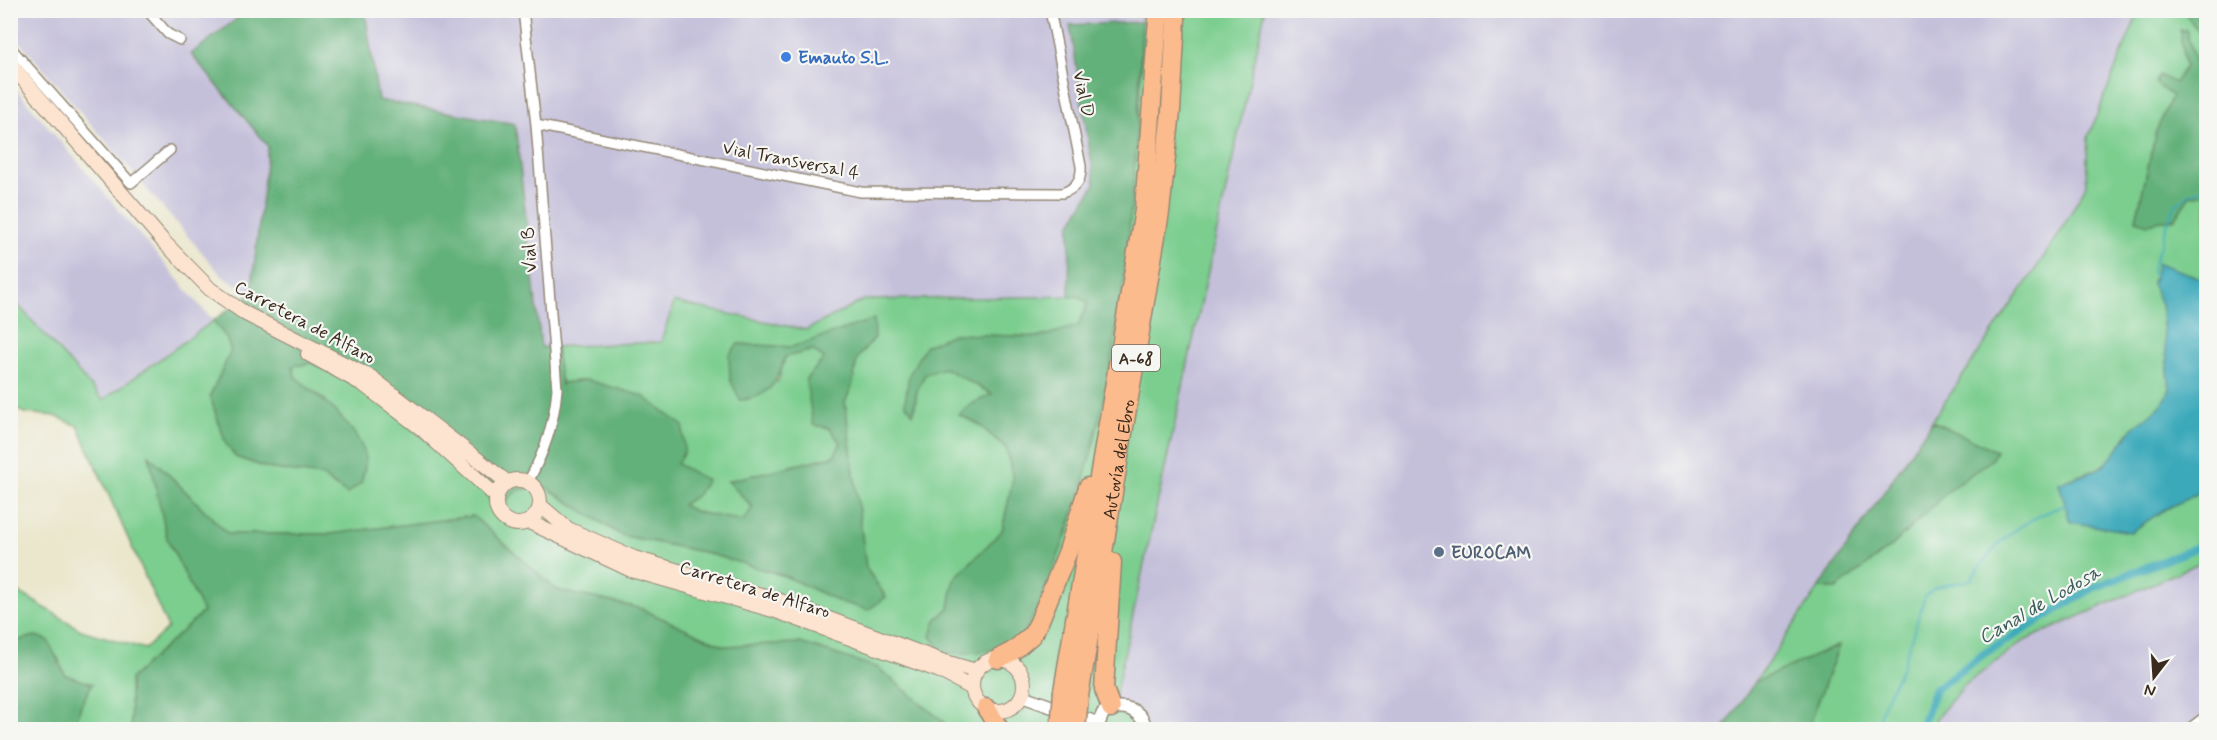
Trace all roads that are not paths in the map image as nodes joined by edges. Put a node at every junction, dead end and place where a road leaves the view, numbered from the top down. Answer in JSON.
{"nodes":[{"id":1,"x":147,"y":10,"type":"edge"},
{"id":2,"x":524,"y":10,"type":"edge"},
{"id":3,"x":1050,"y":10,"type":"edge"},
{"id":4,"x":1167,"y":15,"type":"edge"},
{"id":5,"x":180,"y":40,"type":"dead end"},
{"id":6,"x":10,"y":47,"type":"edge"},
{"id":7,"x":14,"y":74,"type":"edge"},
{"id":8,"x":536,"y":125,"type":"junction"},
{"id":9,"x":170,"y":150,"type":"dead end"},
{"id":10,"x":1077,"y":184,"type":"joint"},
{"id":11,"x":1120,"y":402,"type":"junction"},
{"id":12,"x":507,"y":482,"type":"junction"},
{"id":13,"x":528,"y":482,"type":"junction"},
{"id":14,"x":496,"y":496,"type":"junction"},
{"id":15,"x":541,"y":506,"type":"junction"},
{"id":16,"x":529,"y":522,"type":"junction"},
{"id":17,"x":998,"y":659,"type":"junction"},
{"id":18,"x":976,"y":670,"type":"junction"},
{"id":19,"x":972,"y":688,"type":"junction"},
{"id":20,"x":1071,"y":694,"type":"junction"},
{"id":21,"x":1022,"y":696,"type":"junction"},
{"id":22,"x":986,"y":708,"type":"junction"},
{"id":23,"x":1111,"y":708,"type":"junction"},
{"id":24,"x":2206,"y":718,"type":"edge"},
{"id":25,"x":1096,"y":726,"type":"edge"},
{"id":26,"x":1000,"y":729,"type":"edge"},
{"id":27,"x":1060,"y":729,"type":"edge"},
{"id":28,"x":1076,"y":729,"type":"edge"},
{"id":29,"x":1146,"y":729,"type":"edge"},
{"id":30,"x":2190,"y":729,"type":"edge"}],
"edges":[{"from":1,"to":5,"type":"street"},
{"from":2,"to":8,"type":"street","name":"Vial B"},
{"from":3,"to":10,"type":"street","name":"Vial D"},
{"from":4,"to":11,"type":"highway","name":"Autovía del Ebro","number":"A-68"},
{"from":6,"to":9,"type":"street"},
{"from":7,"to":12,"type":"main road","name":"Carretera de Alfaro"},
{"from":7,"to":14,"type":"main road","name":"Carretera de Alfaro"},
{"from":8,"to":10,"type":"street","name":"Vial Transversal 4"},
{"from":8,"to":13,"type":"street","name":"Vial B"},
{"from":11,"to":17,"type":"highway"},
{"from":11,"to":20,"type":"highway","name":"Autovía del Ebro","number":"A-68"},
{"from":11,"to":23,"type":"highway"},
{"from":12,"to":13,"type":"main road"},
{"from":12,"to":14,"type":"main road"},
{"from":13,"to":15,"type":"main road"},
{"from":14,"to":16,"type":"main road"},
{"from":15,"to":16,"type":"main road"},
{"from":15,"to":18,"type":"main road","name":"Carretera de Alfaro"},
{"from":16,"to":19,"type":"main road","name":"Carretera de Alfaro"},
{"from":17,"to":18,"type":"main road"},
{"from":17,"to":21,"type":"main road"},
{"from":18,"to":19,"type":"main road"},
{"from":19,"to":22,"type":"main road"},
{"from":20,"to":27,"type":"highway","name":"Autovía del Ebro","number":"A-68","bridge":true},
{"from":20,"to":28,"type":"highway","name":"Autovía del Ebro","number":"A-68","bridge":true},
{"from":21,"to":22,"type":"main road"},
{"from":21,"to":25,"type":"street"},
{"from":22,"to":26,"type":"highway"},
{"from":23,"to":25,"type":"street"},
{"from":23,"to":29,"type":"street"},
{"from":24,"to":30,"type":"street"}]}
